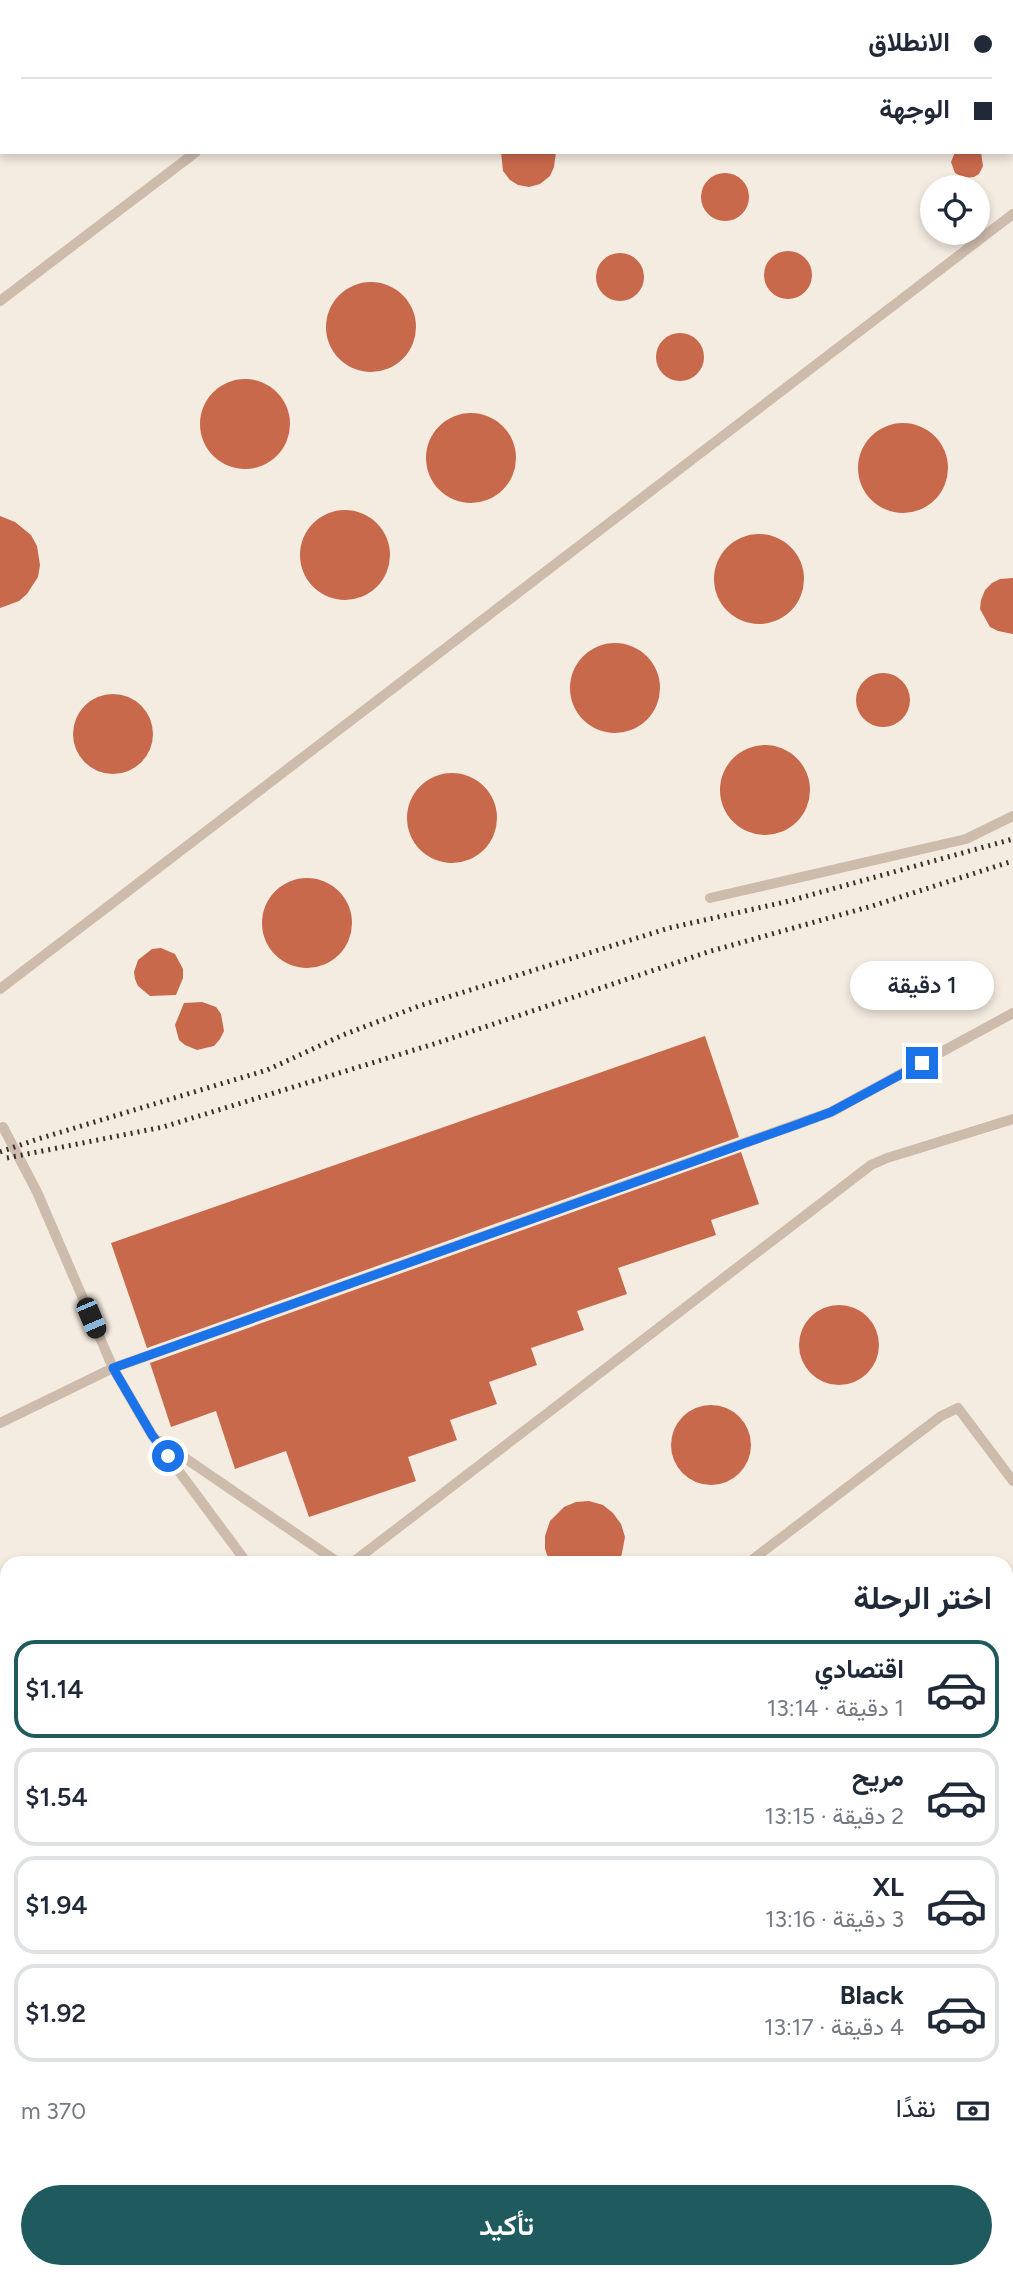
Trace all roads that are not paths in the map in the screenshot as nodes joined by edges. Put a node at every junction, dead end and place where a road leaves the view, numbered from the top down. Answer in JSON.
{"nodes":[{"id":1,"x":193,"y":154,"type":"edge"},
{"id":2,"x":1013,"y":214,"type":"edge"},
{"id":3,"x":0,"y":300,"type":"edge"},
{"id":4,"x":1013,"y":816,"type":"edge"},
{"id":5,"x":710,"y":898,"type":"dead end"},
{"id":6,"x":0,"y":989,"type":"edge"},
{"id":7,"x":1013,"y":1013,"type":"edge"},
{"id":8,"x":1013,"y":1119,"type":"edge"},
{"id":9,"x":3,"y":1128,"type":"dead end"},
{"id":10,"x":113,"y":1368,"type":"junction"},
{"id":11,"x":0,"y":1423,"type":"edge"},
{"id":12,"x":152,"y":1435,"type":"junction"},
{"id":13,"x":1013,"y":1481,"type":"edge"},
{"id":14,"x":242,"y":1556,"type":"edge"},
{"id":15,"x":329,"y":1556,"type":"edge"},
{"id":16,"x":361,"y":1556,"type":"edge"},
{"id":17,"x":757,"y":1556,"type":"edge"}],
"edges":[{"from":1,"to":3,"type":"lane"},
{"from":2,"to":6,"type":"lane"},
{"from":4,"to":5,"type":"lane"},
{"from":7,"to":10,"type":"lane"},
{"from":8,"to":16,"type":"lane"},
{"from":9,"to":10,"type":"lane"},
{"from":10,"to":11,"type":"lane"},
{"from":10,"to":12,"type":"lane"},
{"from":12,"to":14,"type":"lane"},
{"from":12,"to":15,"type":"lane"},
{"from":13,"to":17,"type":"lane"}]}
